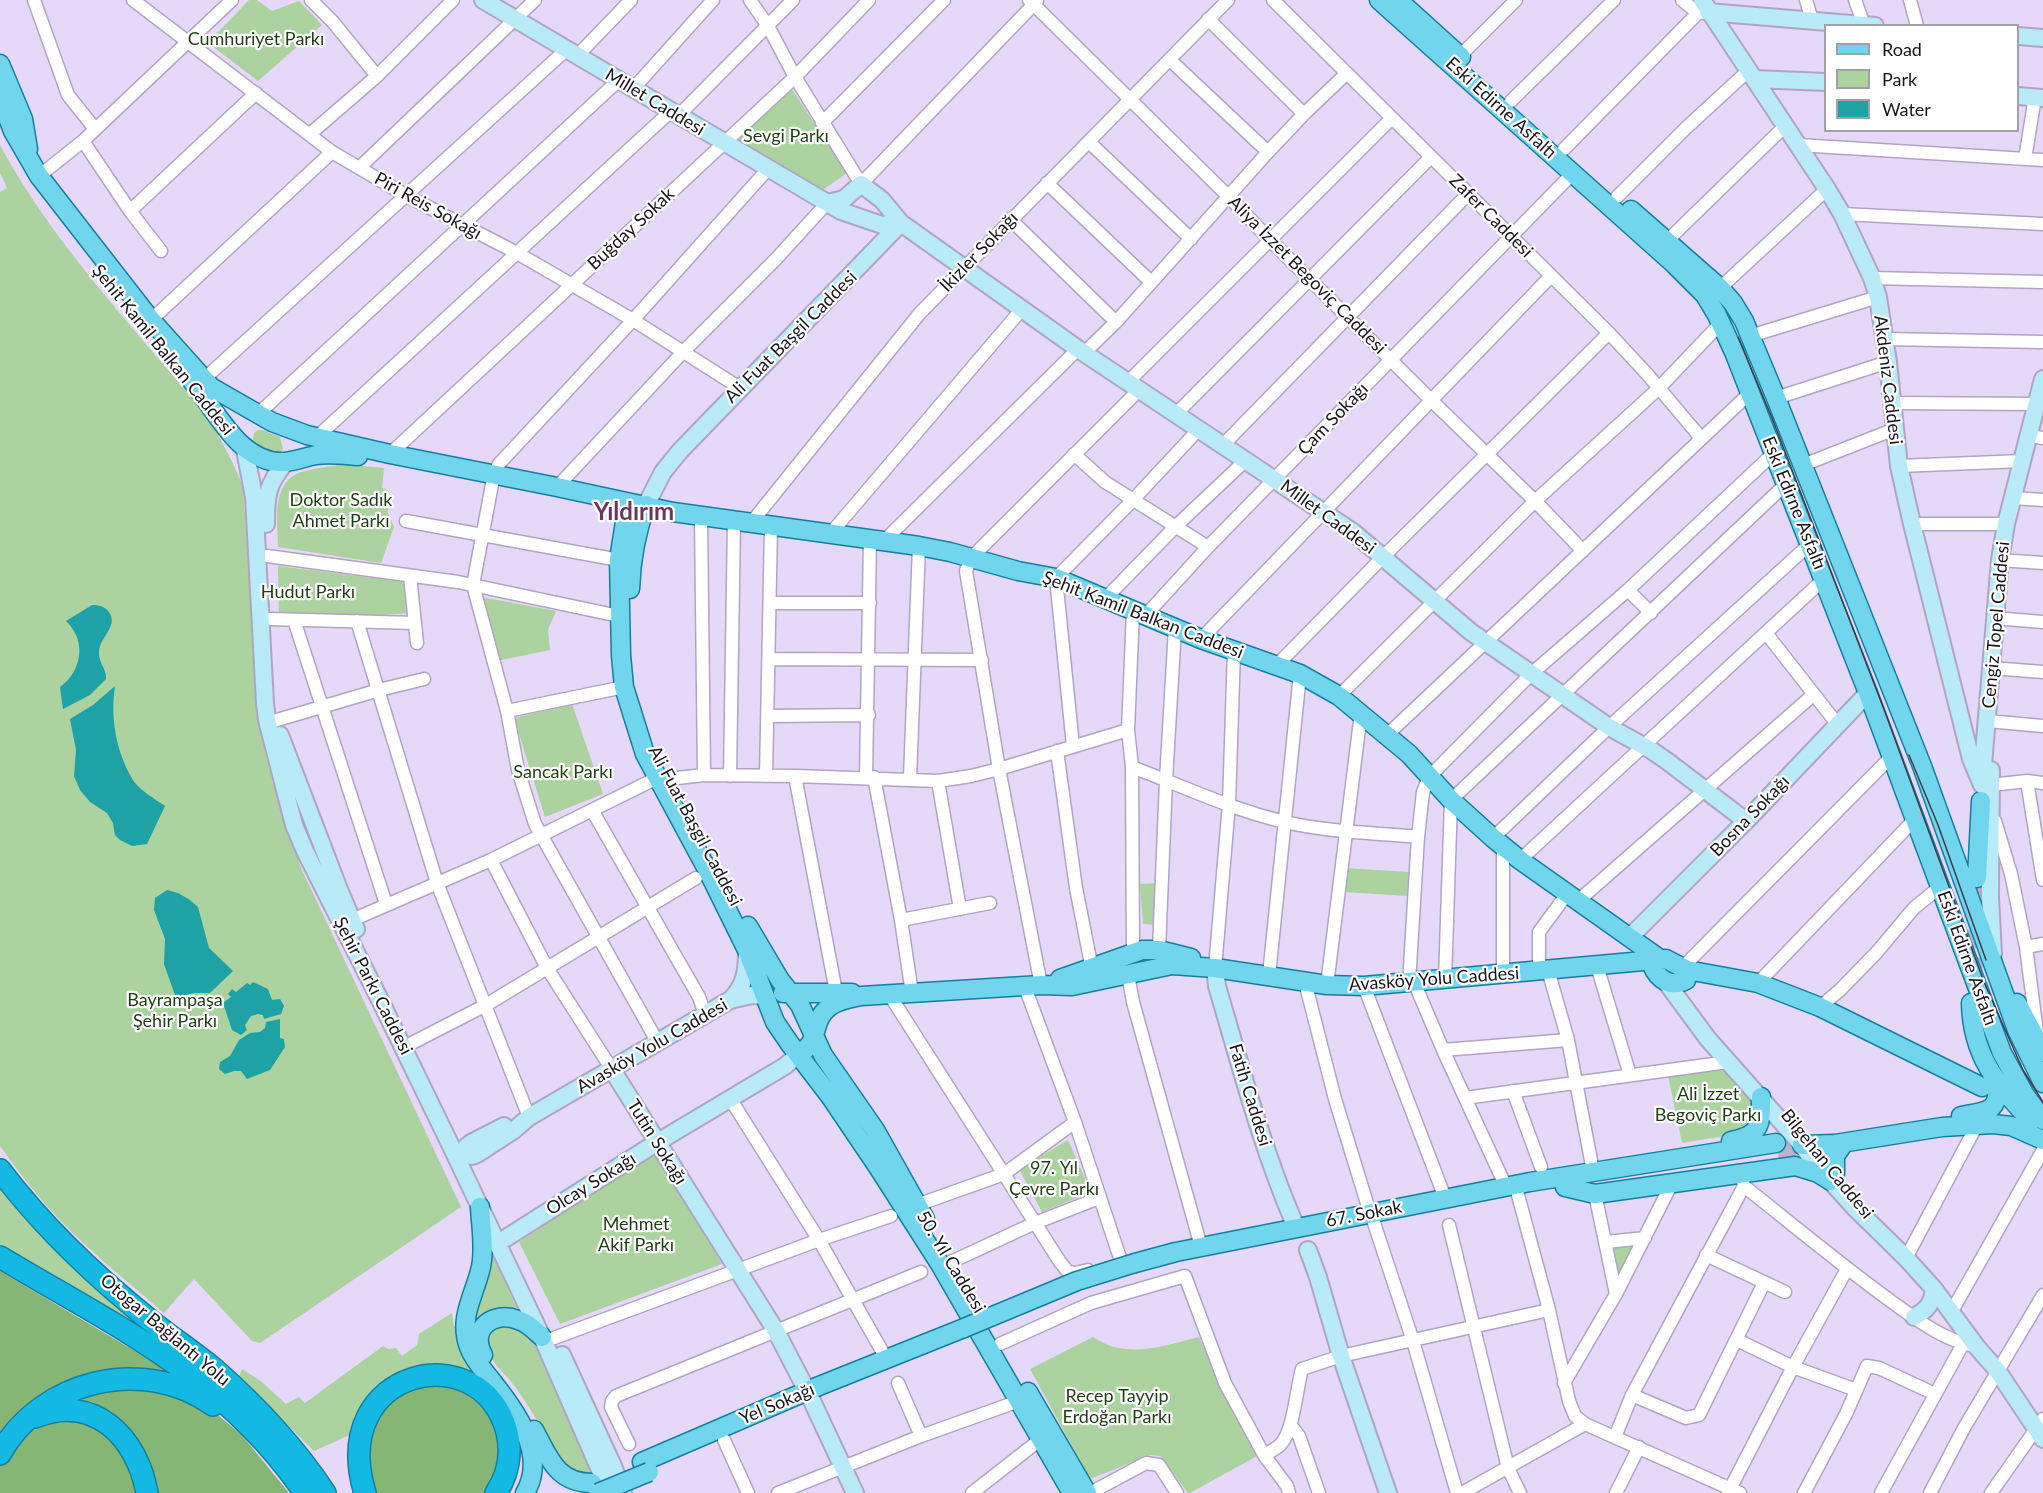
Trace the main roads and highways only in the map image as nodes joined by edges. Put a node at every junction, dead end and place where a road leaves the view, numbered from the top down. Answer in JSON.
{"nodes":[{"id":1,"x":483,"y":0,"type":"edge"},
{"id":2,"x":1379,"y":0,"type":"edge"},
{"id":3,"x":1406,"y":2,"type":"edge"},
{"id":4,"x":1703,"y":8,"type":"edge"},
{"id":5,"x":1854,"y":24,"type":"edge"},
{"id":6,"x":2019,"y":36,"type":"edge"},
{"id":7,"x":2043,"y":38,"type":"edge"},
{"id":8,"x":0,"y":64,"type":"edge"},
{"id":9,"x":1751,"y":75,"type":"junction"},
{"id":10,"x":0,"y":76,"type":"edge"},
{"id":11,"x":1824,"y":82,"type":"edge"},
{"id":12,"x":7,"y":96,"type":"edge"},
{"id":13,"x":2019,"y":96,"type":"edge"},
{"id":14,"x":2039,"y":97,"type":"edge"},
{"id":15,"x":0,"y":128,"type":"edge"},
{"id":16,"x":1566,"y":162,"type":"junction"},
{"id":17,"x":856,"y":189,"type":"junction"},
{"id":18,"x":827,"y":203,"type":"junction"},
{"id":19,"x":851,"y":215,"type":"junction"},
{"id":20,"x":875,"y":223,"type":"junction"},
{"id":21,"x":901,"y":223,"type":"junction"},
{"id":22,"x":875,"y":252,"type":"junction"},
{"id":23,"x":1741,"y":316,"type":"junction"},
{"id":24,"x":1721,"y":323,"type":"junction"},
{"id":25,"x":2043,"y":379,"type":"edge"},
{"id":26,"x":272,"y":422,"type":"junction"},
{"id":27,"x":2036,"y":437,"type":"edge"},
{"id":28,"x":245,"y":450,"type":"junction"},
{"id":29,"x":390,"y":454,"type":"junction"},
{"id":30,"x":286,"y":462,"type":"junction"},
{"id":31,"x":638,"y":504,"type":"junction"},
{"id":32,"x":673,"y":512,"type":"junction"},
{"id":33,"x":262,"y":556,"type":"junction"},
{"id":34,"x":626,"y":559,"type":"junction"},
{"id":35,"x":1868,"y":693,"type":"junction"},
{"id":36,"x":663,"y":778,"type":"junction"},
{"id":37,"x":1986,"y":794,"type":"junction"},
{"id":38,"x":1746,"y":822,"type":"junction"},
{"id":39,"x":1977,"y":878,"type":"tunnel mouth"},
{"id":40,"x":1630,"y":938,"type":"junction"},
{"id":41,"x":747,"y":950,"type":"junction"},
{"id":42,"x":1140,"y":952,"type":"junction"},
{"id":43,"x":1657,"y":960,"type":"junction"},
{"id":44,"x":1994,"y":967,"type":"junction"},
{"id":45,"x":1215,"y":968,"type":"junction"},
{"id":46,"x":1137,"y":972,"type":"junction"},
{"id":47,"x":1685,"y":972,"type":"junction"},
{"id":48,"x":1666,"y":982,"type":"junction"},
{"id":49,"x":1033,"y":986,"type":"junction"},
{"id":50,"x":790,"y":993,"type":"junction"},
{"id":51,"x":889,"y":994,"type":"junction"},
{"id":52,"x":764,"y":996,"type":"junction"},
{"id":53,"x":730,"y":1000,"type":"junction"},
{"id":54,"x":1971,"y":1003,"type":"dead end"},
{"id":55,"x":814,"y":1033,"type":"junction"},
{"id":56,"x":2041,"y":1049,"type":"edge"},
{"id":57,"x":799,"y":1054,"type":"junction"},
{"id":58,"x":611,"y":1068,"type":"junction"},
{"id":59,"x":2043,"y":1083,"type":"edge"},
{"id":60,"x":1989,"y":1084,"type":"junction"},
{"id":61,"x":1761,"y":1097,"type":"junction"},
{"id":62,"x":1977,"y":1119,"type":"junction"},
{"id":63,"x":2043,"y":1120,"type":"edge"},
{"id":64,"x":2043,"y":1132,"type":"edge"},
{"id":65,"x":2043,"y":1140,"type":"edge"},
{"id":66,"x":656,"y":1143,"type":"junction"},
{"id":67,"x":1844,"y":1143,"type":"junction"},
{"id":68,"x":1806,"y":1144,"type":"junction"},
{"id":69,"x":460,"y":1156,"type":"junction"},
{"id":70,"x":0,"y":1170,"type":"edge"},
{"id":71,"x":1593,"y":1171,"type":"junction"},
{"id":72,"x":1833,"y":1177,"type":"junction"},
{"id":73,"x":1565,"y":1187,"type":"junction"},
{"id":74,"x":1512,"y":1191,"type":"junction"},
{"id":75,"x":480,"y":1207,"type":"junction"},
{"id":76,"x":1293,"y":1220,"type":"road end"},
{"id":77,"x":506,"y":1238,"type":"junction"},
{"id":78,"x":1308,"y":1250,"type":"dead end"},
{"id":79,"x":0,"y":1257,"type":"edge"},
{"id":80,"x":1934,"y":1289,"type":"junction"},
{"id":81,"x":1914,"y":1317,"type":"road end"},
{"id":82,"x":966,"y":1333,"type":"joint"},
{"id":83,"x":548,"y":1338,"type":"junction"},
{"id":84,"x":809,"y":1396,"type":"junction"},
{"id":85,"x":21,"y":1425,"type":"junction"},
{"id":86,"x":2040,"y":1429,"type":"edge"},
{"id":87,"x":0,"y":1454,"type":"edge"},
{"id":88,"x":646,"y":1467,"type":"junction"},
{"id":89,"x":288,"y":1470,"type":"junction"},
{"id":90,"x":595,"y":1488,"type":"edge"},
{"id":91,"x":147,"y":1493,"type":"edge"},
{"id":92,"x":304,"y":1493,"type":"edge"},
{"id":93,"x":325,"y":1493,"type":"edge"},
{"id":94,"x":365,"y":1493,"type":"edge"},
{"id":95,"x":496,"y":1493,"type":"edge"},
{"id":96,"x":525,"y":1493,"type":"edge"},
{"id":97,"x":568,"y":1493,"type":"edge"},
{"id":98,"x":610,"y":1493,"type":"edge"},
{"id":99,"x":623,"y":1493,"type":"edge"},
{"id":100,"x":855,"y":1493,"type":"edge"},
{"id":101,"x":1072,"y":1493,"type":"edge"},
{"id":102,"x":1089,"y":1493,"type":"edge"},
{"id":103,"x":1388,"y":1493,"type":"edge"}],
"edges":[{"from":1,"to":18,"type":"main road","name":"Millet Caddesi"},
{"from":2,"to":16,"type":"main road","name":"Eski Edirne Asfaltı"},
{"from":3,"to":16,"type":"main road","name":"Eski Edirne Asfaltı"},
{"from":4,"to":5,"type":"main road"},
{"from":4,"to":9,"type":"main road","name":"Akdeniz Caddesi"},
{"from":6,"to":7,"type":"main road"},
{"from":8,"to":12,"type":"main road"},
{"from":9,"to":11,"type":"main road"},
{"from":9,"to":37,"type":"main road","name":"Akdeniz Caddesi"},
{"from":10,"to":12,"type":"main road"},
{"from":12,"to":26,"type":"main road","name":"Şehit Kamil Balkan Caddesi"},
{"from":13,"to":14,"type":"main road"},
{"from":15,"to":28,"type":"main road","name":"Şehit Kamil Balkan Caddesi"},
{"from":16,"to":23,"type":"main road","name":"Eski Edirne Asfaltı"},
{"from":16,"to":24,"type":"main road","name":"Eski Edirne Asfaltı"},
{"from":17,"to":18,"type":"main road"},
{"from":17,"to":19,"type":"main road"},
{"from":17,"to":21,"type":"main road","name":"Millet Caddesi"},
{"from":18,"to":19,"type":"main road","name":"Millet Caddesi"},
{"from":19,"to":20,"type":"main road","name":"Millet Caddesi"},
{"from":20,"to":21,"type":"main road","name":"Millet Caddesi"},
{"from":20,"to":22,"type":"main road"},
{"from":21,"to":22,"type":"main road","name":"Ali Fuat Başgil Caddesi"},
{"from":21,"to":38,"type":"main road","name":"Millet Caddesi"},
{"from":22,"to":31,"type":"main road","name":"Ali Fuat Başgil Caddesi"},
{"from":23,"to":24,"type":"main road"},
{"from":23,"to":44,"type":"main road","name":"Eski Edirne Asfaltı"},
{"from":24,"to":35,"type":"main road","name":"Eski Edirne Asfaltı"},
{"from":25,"to":27,"type":"main road","name":"Cengiz Topel Caddesi"},
{"from":26,"to":28,"type":"main road"},
{"from":26,"to":29,"type":"main road","name":"Şehit Kamil Balkan Caddesi"},
{"from":26,"to":30,"type":"main road"},
{"from":27,"to":37,"type":"main road","name":"Cengiz Topel Caddesi"},
{"from":28,"to":30,"type":"main road","name":"Şehit Kamil Balkan Caddesi"},
{"from":28,"to":33,"type":"main road","name":"Şehir Parkı Caddesi"},
{"from":29,"to":30,"type":"main road","name":"Şehit Kamil Balkan Caddesi"},
{"from":29,"to":31,"type":"main road","name":"Şehit Kamil Balkan Caddesi"},
{"from":30,"to":33,"type":"main road","name":"Şehir Parkı Caddesi"},
{"from":31,"to":32,"type":"main road","name":"Şehit Kamil Balkan Caddesi"},
{"from":31,"to":34,"type":"main road","name":"Ali Fuat Başgil Caddesi"},
{"from":32,"to":34,"type":"main road"},
{"from":32,"to":40,"type":"main road","name":"Şehit Kamil Balkan Caddesi"},
{"from":33,"to":69,"type":"main road","name":"Şehir Parkı Caddesi"},
{"from":33,"to":69,"type":"main road","name":"Şehir Parkı Caddesi"},
{"from":34,"to":36,"type":"main road","name":"Ali Fuat Başgil Caddesi"},
{"from":34,"to":36,"type":"main road","name":"Ali Fuat Başgil Caddesi"},
{"from":35,"to":38,"type":"main road","name":"Bosna Sokağı"},
{"from":35,"to":63,"type":"main road","name":"Eski Edirne Asfaltı"},
{"from":36,"to":41,"type":"main road","name":"Ali Fuat Başgil Caddesi"},
{"from":36,"to":50,"type":"main road","name":"Ali Fuat Başgil Caddesi"},
{"from":37,"to":39,"type":"main road"},
{"from":37,"to":44,"type":"main road","name":"Cengiz Topel Caddesi"},
{"from":38,"to":40,"type":"main road","name":"Bosna Sokağı"},
{"from":40,"to":43,"type":"main road","name":"Şehit Kamil Balkan Caddesi"},
{"from":41,"to":52,"type":"main road","name":"Ali Fuat Başgil Caddesi"},
{"from":41,"to":53,"type":"main road"},
{"from":42,"to":45,"type":"main road","name":"Avasköy Yolu Caddesi"},
{"from":42,"to":46,"type":"main road"},
{"from":42,"to":49,"type":"main road","name":"Avasköy Yolu Caddesi"},
{"from":43,"to":45,"type":"main road","name":"Avasköy Yolu Caddesi"},
{"from":43,"to":47,"type":"main road"},
{"from":43,"to":48,"type":"main road"},
{"from":44,"to":56,"type":"main road"},
{"from":44,"to":59,"type":"main road","name":"Eski Edirne Asfaltı"},
{"from":45,"to":46,"type":"main road","name":"Avasköy Yolu Caddesi"},
{"from":45,"to":76,"type":"main road","name":"Fatih Caddesi"},
{"from":46,"to":49,"type":"main road","name":"Avasköy Yolu Caddesi"},
{"from":47,"to":48,"type":"main road"},
{"from":47,"to":60,"type":"main road"},
{"from":47,"to":68,"type":"main road","name":"Bilgehan Caddesi"},
{"from":48,"to":61,"type":"main road","name":"Bilgehan Caddesi"},
{"from":49,"to":51,"type":"main road","name":"Avasköy Yolu Caddesi"},
{"from":50,"to":51,"type":"main road","name":"Avasköy Yolu Caddesi"},
{"from":50,"to":52,"type":"main road","name":"Avasköy Yolu Caddesi"},
{"from":50,"to":55,"type":"main road","name":"Ali Fuat Başgil Caddesi"},
{"from":51,"to":55,"type":"main road","name":"Avasköy Yolu Caddesi"},
{"from":52,"to":53,"type":"main road","name":"Avasköy Yolu Caddesi"},
{"from":52,"to":57,"type":"main road","name":"50. Yıl Caddesi"},
{"from":53,"to":58,"type":"main road","name":"Avasköy Yolu Caddesi"},
{"from":54,"to":60,"type":"main road"},
{"from":55,"to":57,"type":"main road","name":"Avasköy Yolu Caddesi"},
{"from":55,"to":102,"type":"main road","name":"50. Yıl Caddesi"},
{"from":57,"to":66,"type":"main road","name":"Olcay Sokağı"},
{"from":57,"to":101,"type":"main road","name":"50. Yıl Caddesi"},
{"from":58,"to":66,"type":"main road","name":"Tutin Sokağı"},
{"from":58,"to":69,"type":"main road","name":"Avasköy Yolu Caddesi"},
{"from":60,"to":62,"type":"main road"},
{"from":60,"to":64,"type":"main road"},
{"from":61,"to":68,"type":"main road","name":"Bilgehan Caddesi"},
{"from":61,"to":71,"type":"main road"},
{"from":62,"to":65,"type":"main road"},
{"from":62,"to":67,"type":"main road"},
{"from":62,"to":68,"type":"main road"},
{"from":66,"to":77,"type":"main road","name":"Olcay Sokağı"},
{"from":66,"to":84,"type":"main road","name":"Tutin Sokağı"},
{"from":67,"to":68,"type":"main road"},
{"from":67,"to":72,"type":"main road"},
{"from":68,"to":72,"type":"main road","name":"Bilgehan Caddesi"},
{"from":69,"to":75,"type":"main road","name":"Şehir Parkı Caddesi"},
{"from":69,"to":77,"type":"main road","name":"Şehir Parkı Caddesi"},
{"from":70,"to":93,"type":"highway","name":"Otogar Bağlantı Yolu"},
{"from":71,"to":73,"type":"main road","name":"67. Sokak"},
{"from":71,"to":74,"type":"main road","name":"67. Sokak"},
{"from":72,"to":73,"type":"main road"},
{"from":72,"to":80,"type":"main road","name":"Bilgehan Caddesi"},
{"from":73,"to":74,"type":"main road","name":"67. Sokak"},
{"from":74,"to":82,"type":"main road","name":"67. Sokak","bridge":true},
{"from":75,"to":83,"type":"main road","name":"Şehir Parkı Caddesi"},
{"from":75,"to":96,"type":"main road"},
{"from":77,"to":83,"type":"main road","name":"Şehir Parkı Caddesi"},
{"from":78,"to":103,"type":"main road"},
{"from":79,"to":89,"type":"highway","name":"Otogar Bağlantı Yolu"},
{"from":80,"to":81,"type":"main road"},
{"from":80,"to":86,"type":"main road","name":"Bilgehan Caddesi"},
{"from":82,"to":84,"type":"main road","name":"Yel Sokağı"},
{"from":83,"to":90,"type":"main road"},
{"from":83,"to":98,"type":"main road","name":"Şehir Parkı Caddesi"},
{"from":83,"to":99,"type":"main road","name":"Şehir Parkı Caddesi"},
{"from":84,"to":88,"type":"main road","name":"Yel Sokağı"},
{"from":84,"to":88,"type":"main road","name":"Yel Sokağı"},
{"from":84,"to":100,"type":"main road","name":"Tutin Sokağı"},
{"from":85,"to":87,"type":"highway"},
{"from":85,"to":89,"type":"highway"},
{"from":85,"to":91,"type":"highway"},
{"from":88,"to":90,"type":"main road","name":"Yel Sokağı"},
{"from":89,"to":92,"type":"highway","name":"Otogar Bağlantı Yolu"},
{"from":90,"to":97,"type":"main road","name":"Yel Sokağı"},
{"from":94,"to":95,"type":"highway"}]}
